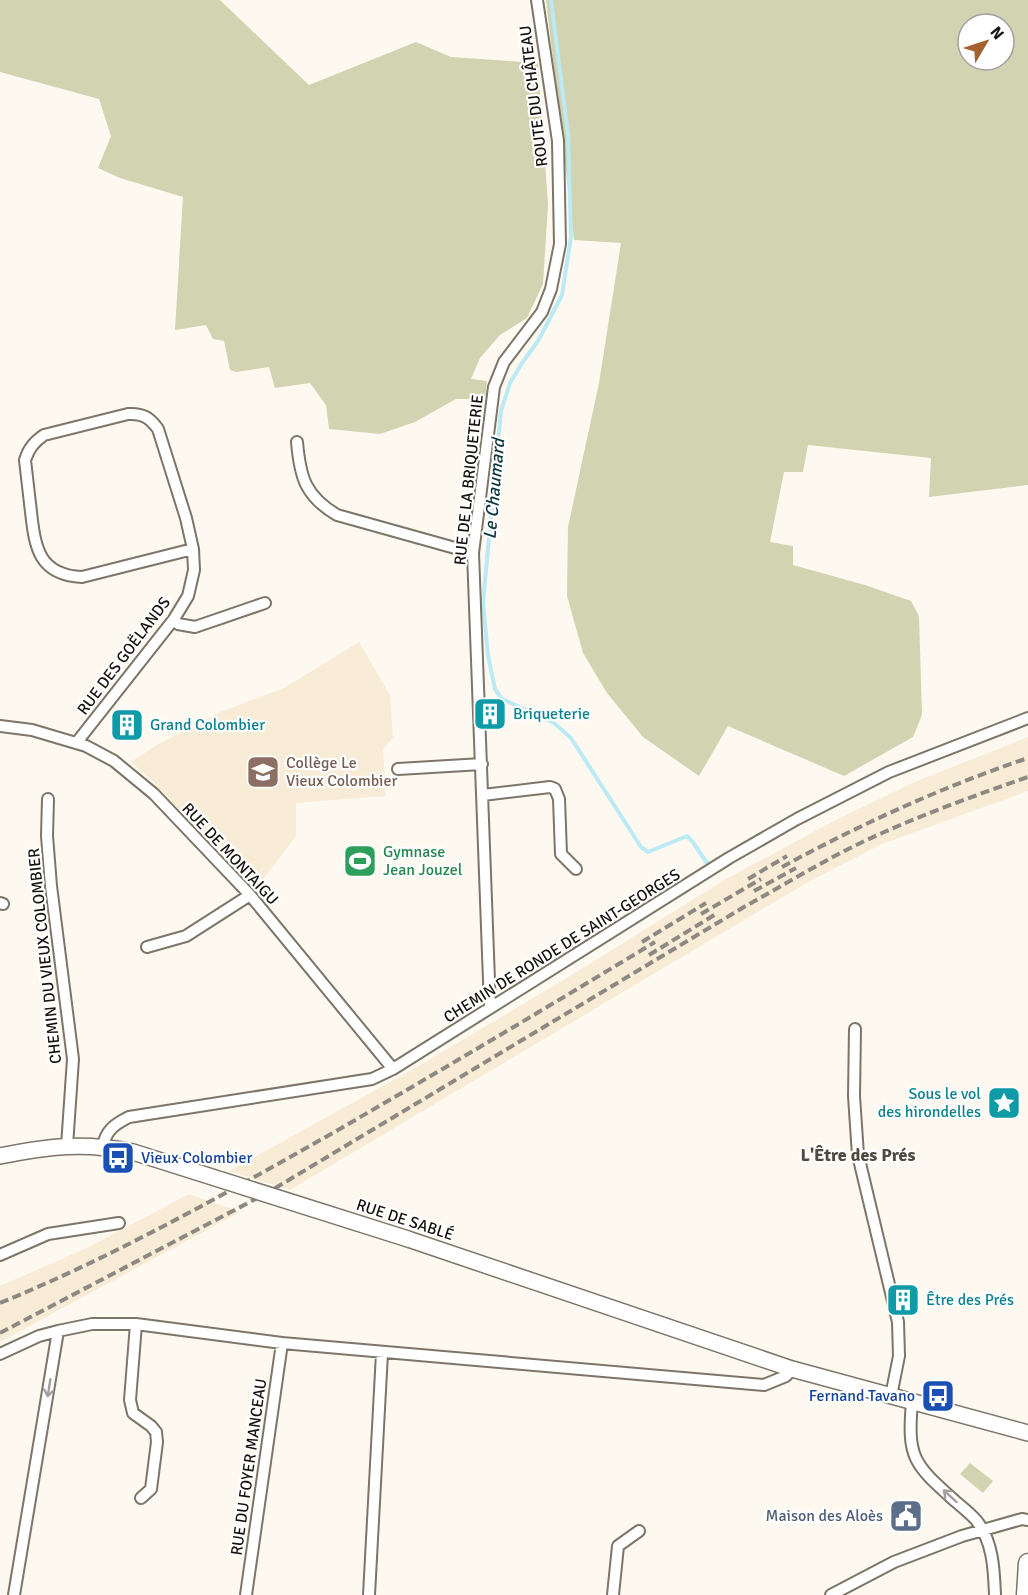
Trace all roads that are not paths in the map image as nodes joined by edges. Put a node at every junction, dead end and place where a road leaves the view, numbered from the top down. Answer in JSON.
{"nodes":[{"id":1,"x":537,"y":0,"type":"edge"},
{"id":2,"x":494,"y":387,"type":"joint"},
{"id":3,"x":297,"y":442,"type":"dead end"},
{"id":4,"x":193,"y":549,"type":"junction"},
{"id":5,"x":473,"y":554,"type":"junction"},
{"id":6,"x":265,"y":603,"type":"dead end"},
{"id":7,"x":174,"y":619,"type":"junction"},
{"id":8,"x":1028,"y":718,"type":"edge"},
{"id":9,"x":0,"y":726,"type":"edge"},
{"id":10,"x":77,"y":742,"type":"junction"},
{"id":11,"x":482,"y":764,"type":"junction"},
{"id":12,"x":398,"y":769,"type":"dead end"},
{"id":13,"x":483,"y":795,"type":"junction"},
{"id":14,"x":48,"y":799,"type":"dead end"},
{"id":15,"x":576,"y":869,"type":"dead end"},
{"id":16,"x":250,"y":895,"type":"junction"},
{"id":17,"x":147,"y":947,"type":"dead end"},
{"id":18,"x":490,"y":1007,"type":"junction"},
{"id":19,"x":855,"y":1029,"type":"dead end"},
{"id":20,"x":393,"y":1069,"type":"junction"},
{"id":21,"x":67,"y":1146,"type":"junction"},
{"id":22,"x":103,"y":1146,"type":"junction"},
{"id":23,"x":0,"y":1156,"type":"edge"},
{"id":24,"x":119,"y":1223,"type":"dead end"},
{"id":25,"x":0,"y":1255,"type":"edge"},
{"id":26,"x":136,"y":1324,"type":"junction"},
{"id":27,"x":58,"y":1330,"type":"junction"},
{"id":28,"x":282,"y":1343,"type":"junction"},
{"id":29,"x":382,"y":1353,"type":"junction"},
{"id":30,"x":0,"y":1354,"type":"edge"},
{"id":31,"x":792,"y":1369,"type":"junction"},
{"id":32,"x":891,"y":1396,"type":"junction"},
{"id":33,"x":912,"y":1402,"type":"junction"},
{"id":34,"x":1028,"y":1433,"type":"edge"},
{"id":35,"x":141,"y":1498,"type":"dead end"},
{"id":36,"x":1028,"y":1520,"type":"edge"},
{"id":37,"x":982,"y":1530,"type":"junction"},
{"id":38,"x":639,"y":1532,"type":"dead end"},
{"id":39,"x":1028,"y":1563,"type":"edge"},
{"id":40,"x":15,"y":1595,"type":"edge"},
{"id":41,"x":246,"y":1595,"type":"edge"},
{"id":42,"x":369,"y":1595,"type":"edge"},
{"id":43,"x":613,"y":1595,"type":"edge"},
{"id":44,"x":831,"y":1595,"type":"edge"},
{"id":45,"x":995,"y":1595,"type":"edge"},
{"id":46,"x":1026,"y":1595,"type":"edge"}],
"edges":[{"from":1,"to":2,"type":"street","name":"ROUTE DU CHÂTEAU"},
{"from":2,"to":5,"type":"street","name":"RUE DE LA BRIQUETERIE"},
{"from":3,"to":5,"type":"street"},
{"from":4,"to":4,"type":"street","name":"RUE DES GOËLANDS"},
{"from":4,"to":7,"type":"street","name":"RUE DES GOËLANDS"},
{"from":5,"to":11,"type":"street","name":"RUE DE LA BRIQUETERIE"},
{"from":6,"to":7,"type":"street"},
{"from":7,"to":10,"type":"street","name":"RUE DES GOËLANDS"},
{"from":8,"to":18,"type":"street","name":"CHEMIN DE RONDE DE SAINT-GEORGES"},
{"from":9,"to":10,"type":"street","name":"RUE DE MONTAIGU"},
{"from":10,"to":16,"type":"street","name":"RUE DE MONTAIGU"},
{"from":11,"to":12,"type":"street"},
{"from":11,"to":13,"type":"street","name":"RUE DE LA BRIQUETERIE"},
{"from":13,"to":15,"type":"street"},
{"from":13,"to":18,"type":"street","name":"RUE DE LA BRIQUETERIE"},
{"from":14,"to":21,"type":"street","name":"CHEMIN DU VIEUX COLOMBIER"},
{"from":16,"to":17,"type":"street"},
{"from":16,"to":20,"type":"street","name":"RUE DE MONTAIGU"},
{"from":18,"to":20,"type":"street","name":"CHEMIN DE RONDE DE SAINT-GEORGES"},
{"from":19,"to":32,"type":"street"},
{"from":20,"to":22,"type":"street","name":"CHEMIN DE RONDE DE SAINT-GEORGES"},
{"from":21,"to":22,"type":"main road","name":"RUE DE SABLÉ"},
{"from":21,"to":23,"type":"main road","name":"RUE DE SABLÉ"},
{"from":22,"to":31,"type":"main road","name":"RUE DE SABLÉ","bridge":true},
{"from":24,"to":25,"type":"street"},
{"from":26,"to":27,"type":"street"},
{"from":26,"to":28,"type":"street"},
{"from":26,"to":35,"type":"street"},
{"from":27,"to":30,"type":"street"},
{"from":27,"to":40,"type":"street","one_way":true},
{"from":28,"to":29,"type":"street"},
{"from":28,"to":41,"type":"street","name":"RUE DU FOYER MANCEAU"},
{"from":29,"to":31,"type":"street"},
{"from":29,"to":42,"type":"street"},
{"from":31,"to":32,"type":"main road","name":"RUE DE SABLÉ"},
{"from":32,"to":33,"type":"main road","name":"RUE DE SABLÉ"},
{"from":33,"to":34,"type":"main road","name":"RUE DE SABLÉ"},
{"from":37,"to":33,"type":"street","one_way":true},
{"from":36,"to":37,"type":"street"},
{"from":37,"to":44,"type":"street"},
{"from":37,"to":45,"type":"street"},
{"from":38,"to":43,"type":"street"},
{"from":39,"to":46,"type":"highway"}]}
